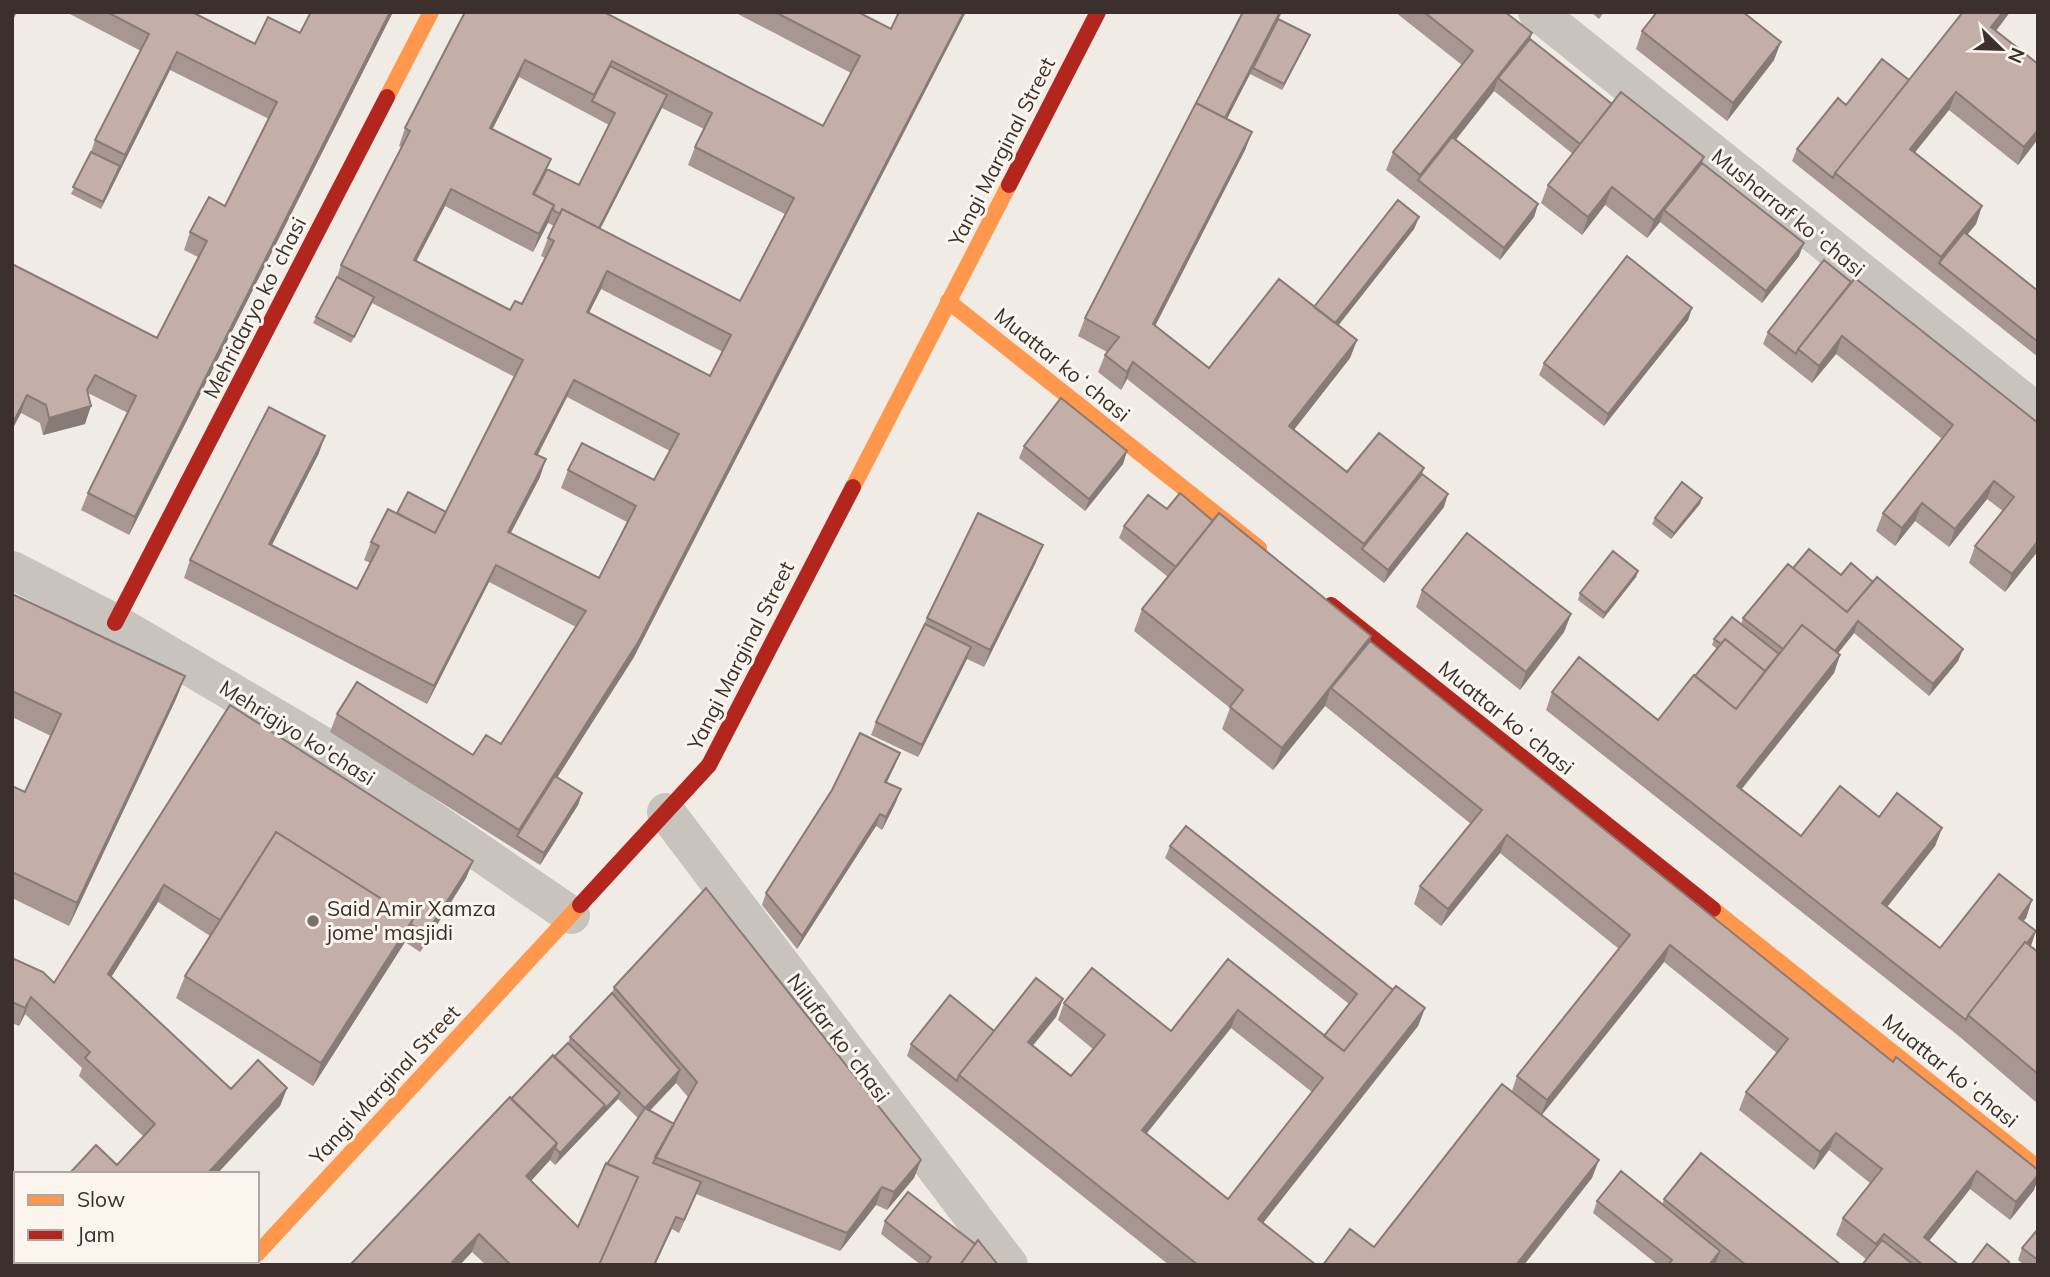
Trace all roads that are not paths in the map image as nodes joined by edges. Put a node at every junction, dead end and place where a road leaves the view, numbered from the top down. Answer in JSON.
{"nodes":[{"id":1,"x":431,"y":12,"type":"edge"},
{"id":2,"x":1098,"y":12,"type":"edge"},
{"id":3,"x":1537,"y":12,"type":"edge"},
{"id":4,"x":948,"y":301,"type":"junction"},
{"id":5,"x":2038,"y":413,"type":"edge"},
{"id":6,"x":1275,"y":561,"type":"edge"},
{"id":7,"x":12,"y":570,"type":"edge"},
{"id":8,"x":1319,"y":596,"type":"edge"},
{"id":9,"x":115,"y":623,"type":"junction"},
{"id":10,"x":666,"y":812,"type":"junction"},
{"id":11,"x":571,"y":915,"type":"junction"},
{"id":12,"x":2038,"y":1168,"type":"edge"},
{"id":13,"x":259,"y":1252,"type":"edge"},
{"id":14,"x":1009,"y":1265,"type":"edge"}],
"edges":[{"from":1,"to":9,"type":"street","name":"Mehridaryo koʻchasi"},
{"from":2,"to":4,"type":"street","name":"Yangi Marginal Street"},
{"from":3,"to":5,"type":"street","name":"Musharraf koʻchasi"},
{"from":4,"to":6,"type":"street","name":"Muattar koʻchasi"},
{"from":4,"to":10,"type":"street","name":"Yangi Marginal Street"},
{"from":7,"to":9,"type":"street","name":"Mehrigiyo ko'chasi"},
{"from":8,"to":12,"type":"street","name":"Muattar koʻchasi"},
{"from":9,"to":11,"type":"street","name":"Mehrigiyo ko'chasi"},
{"from":10,"to":11,"type":"street","name":"Yangi Marginal Street"},
{"from":10,"to":14,"type":"street","name":"Nilufar koʻchasi"},
{"from":11,"to":13,"type":"street","name":"Yangi Marginal Street"}]}
